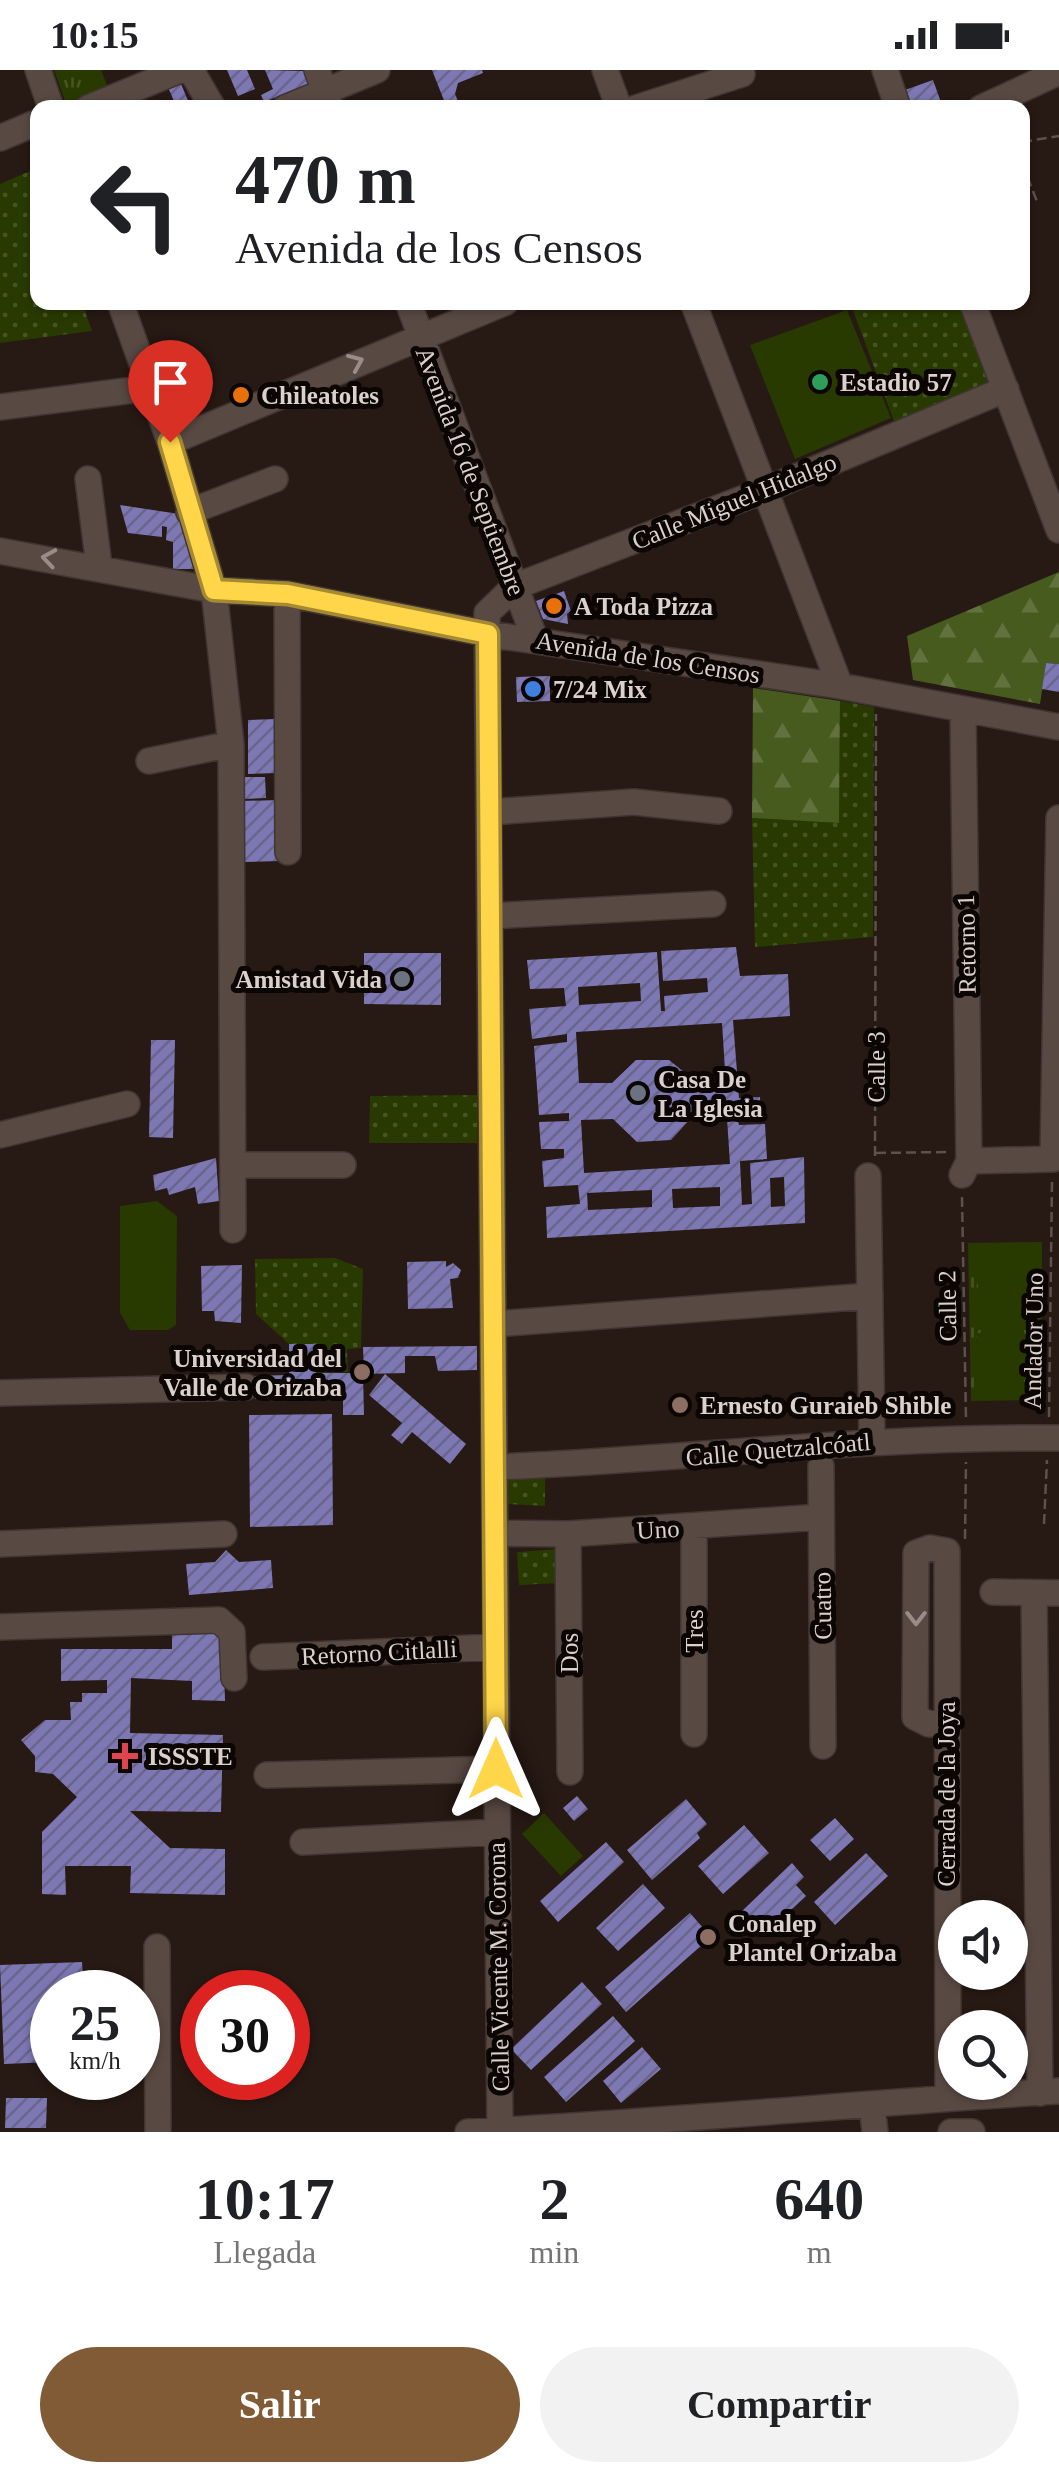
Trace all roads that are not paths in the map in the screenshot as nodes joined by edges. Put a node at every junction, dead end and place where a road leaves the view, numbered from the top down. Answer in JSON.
{"nodes":[{"id":1,"x":38,"y":70,"type":"edge"},
{"id":2,"x":180,"y":70,"type":"edge"},
{"id":3,"x":190,"y":70,"type":"edge"},
{"id":4,"x":376,"y":70,"type":"edge"},
{"id":5,"x":606,"y":70,"type":"edge"},
{"id":6,"x":885,"y":70,"type":"edge"},
{"id":7,"x":1059,"y":72,"type":"edge"},
{"id":8,"x":742,"y":74,"type":"dead end"},
{"id":9,"x":324,"y":90,"type":"edge"},
{"id":10,"x":48,"y":100,"type":"edge"},
{"id":11,"x":114,"y":100,"type":"edge"},
{"id":12,"x":208,"y":100,"type":"edge"},
{"id":13,"x":616,"y":100,"type":"edge"},
{"id":14,"x":661,"y":100,"type":"edge"},
{"id":15,"x":895,"y":100,"type":"edge"},
{"id":16,"x":998,"y":100,"type":"edge"},
{"id":17,"x":30,"y":125,"type":"edge"},
{"id":18,"x":0,"y":138,"type":"edge"},
{"id":19,"x":123,"y":310,"type":"edge"},
{"id":20,"x":411,"y":310,"type":"edge"},
{"id":21,"x":484,"y":310,"type":"edge"},
{"id":22,"x":695,"y":310,"type":"edge"},
{"id":23,"x":975,"y":310,"type":"edge"},
{"id":24,"x":420,"y":334,"type":"junction"},
{"id":25,"x":149,"y":388,"type":"junction"},
{"id":26,"x":1006,"y":388,"type":"junction"},
{"id":27,"x":0,"y":408,"type":"edge"},
{"id":28,"x":170,"y":442,"type":"junction"},
{"id":29,"x":88,"y":479,"type":"dead end"},
{"id":30,"x":275,"y":480,"type":"dead end"},
{"id":31,"x":765,"y":490,"type":"junction"},
{"id":32,"x":189,"y":512,"type":"junction"},
{"id":33,"x":1059,"y":530,"type":"edge"},
{"id":34,"x":0,"y":550,"type":"edge"},
{"id":35,"x":99,"y":566,"type":"junction"},
{"id":36,"x":514,"y":587,"type":"junction"},
{"id":37,"x":214,"y":590,"type":"junction"},
{"id":38,"x":288,"y":594,"type":"junction"},
{"id":39,"x":488,"y":634,"type":"junction"},
{"id":40,"x":535,"y":639,"type":"junction"},
{"id":41,"x":840,"y":686,"type":"junction"},
{"id":42,"x":963,"y":711,"type":"junction"},
{"id":43,"x":1059,"y":727,"type":"edge"},
{"id":44,"x":231,"y":744,"type":"junction"},
{"id":45,"x":149,"y":761,"type":"dead end"},
{"id":46,"x":719,"y":811,"type":"dead end"},
{"id":47,"x":490,"y":812,"type":"junction"},
{"id":48,"x":1059,"y":818,"type":"edge"},
{"id":49,"x":288,"y":852,"type":"dead end"},
{"id":50,"x":713,"y":904,"type":"dead end"},
{"id":51,"x":491,"y":916,"type":"junction"},
{"id":52,"x":127,"y":1104,"type":"dead end"},
{"id":53,"x":0,"y":1136,"type":"edge"},
{"id":54,"x":872,"y":1164,"type":"road end"},
{"id":55,"x":233,"y":1165,"type":"junction"},
{"id":56,"x":342,"y":1165,"type":"dead end"},
{"id":57,"x":233,"y":1230,"type":"dead end"},
{"id":58,"x":870,"y":1296,"type":"junction"},
{"id":59,"x":494,"y":1324,"type":"junction"},
{"id":60,"x":246,"y":1388,"type":"dead end"},
{"id":61,"x":0,"y":1394,"type":"edge"},
{"id":62,"x":1054,"y":1438,"type":"edge"},
{"id":63,"x":872,"y":1440,"type":"junction"},
{"id":64,"x":821,"y":1466,"type":"dead end"},
{"id":65,"x":497,"y":1467,"type":"junction"},
{"id":66,"x":821,"y":1517,"type":"junction"},
{"id":67,"x":694,"y":1528,"type":"junction"},
{"id":68,"x":496,"y":1533,"type":"junction"},
{"id":69,"x":224,"y":1534,"type":"dead end"},
{"id":70,"x":568,"y":1534,"type":"junction"},
{"id":71,"x":0,"y":1544,"type":"edge"},
{"id":72,"x":946,"y":1551,"type":"road end"},
{"id":73,"x":993,"y":1592,"type":"dead end"},
{"id":74,"x":1046,"y":1593,"type":"edge"},
{"id":75,"x":0,"y":1627,"type":"edge"},
{"id":76,"x":496,"y":1647,"type":"junction"},
{"id":77,"x":262,"y":1657,"type":"dead end"},
{"id":78,"x":234,"y":1678,"type":"dead end"},
{"id":79,"x":1047,"y":1692,"type":"edge"},
{"id":80,"x":694,"y":1734,"type":"dead end"},
{"id":81,"x":824,"y":1746,"type":"dead end"},
{"id":82,"x":496,"y":1769,"type":"junction"},
{"id":83,"x":570,"y":1772,"type":"dead end"},
{"id":84,"x":267,"y":1775,"type":"dead end"},
{"id":85,"x":1048,"y":1790,"type":"edge"},
{"id":86,"x":496,"y":1832,"type":"junction"},
{"id":87,"x":303,"y":1842,"type":"dead end"},
{"id":88,"x":158,"y":1947,"type":"dead end"},
{"id":89,"x":947,"y":2010,"type":"edge"},
{"id":90,"x":1049,"y":2092,"type":"edge"},
{"id":91,"x":938,"y":2097,"type":"edge"},
{"id":92,"x":872,"y":2104,"type":"junction"},
{"id":93,"x":772,"y":2124,"type":"edge"},
{"id":94,"x":500,"y":2130,"type":"edge"},
{"id":95,"x":579,"y":2130,"type":"edge"},
{"id":96,"x":158,"y":2132,"type":"edge"},
{"id":97,"x":468,"y":2132,"type":"edge"},
{"id":98,"x":875,"y":2132,"type":"edge"},
{"id":99,"x":951,"y":2132,"type":"edge"},
{"id":100,"x":972,"y":2132,"type":"edge"}],
"edges":[{"from":1,"to":10,"type":"street"},
{"from":2,"to":11,"type":"street"},
{"from":3,"to":12,"type":"street"},
{"from":4,"to":9,"type":"street"},
{"from":5,"to":13,"type":"street"},
{"from":6,"to":15,"type":"street"},
{"from":7,"to":16,"type":"street"},
{"from":8,"to":14,"type":"street"},
{"from":17,"to":18,"type":"street"},
{"from":19,"to":25,"type":"street"},
{"from":20,"to":24,"type":"street","name":"Avenida 16 de Septiembre"},
{"from":21,"to":24,"type":"street"},
{"from":22,"to":31,"type":"street"},
{"from":23,"to":26,"type":"street"},
{"from":28,"to":24,"type":"street","one_way":true},
{"from":24,"to":36,"type":"street","name":"Avenida 16 de Septiembre"},
{"from":25,"to":27,"type":"street"},
{"from":25,"to":28,"type":"street"},
{"from":26,"to":31,"type":"street","name":"Calle Miguel Hidalgo"},
{"from":26,"to":33,"type":"street"},
{"from":28,"to":32,"type":"street"},
{"from":29,"to":35,"type":"street"},
{"from":30,"to":32,"type":"street"},
{"from":31,"to":36,"type":"street","name":"Calle Miguel Hidalgo"},
{"from":31,"to":41,"type":"street"},
{"from":32,"to":37,"type":"street"},
{"from":35,"to":34,"type":"street","name":"Avenida de los Censos","one_way":true},
{"from":35,"to":37,"type":"street","name":"Avenida de los Censos"},
{"from":36,"to":39,"type":"street"},
{"from":36,"to":40,"type":"street","name":"Avenida 16 de Septiembre"},
{"from":37,"to":38,"type":"street","name":"Avenida de los Censos"},
{"from":37,"to":44,"type":"street"},
{"from":38,"to":39,"type":"street","name":"Avenida de los Censos"},
{"from":38,"to":49,"type":"street"},
{"from":39,"to":40,"type":"street","name":"Avenida de los Censos"},
{"from":39,"to":47,"type":"street","name":"Calle Vicente M. Corona"},
{"from":40,"to":41,"type":"street","name":"Avenida de los Censos"},
{"from":41,"to":42,"type":"street","name":"Avenida de los Censos"},
{"from":42,"to":43,"type":"street","name":"Avenida de los Censos"},
{"from":42,"to":48,"type":"street","name":"Retorno 1"},
{"from":44,"to":45,"type":"street"},
{"from":44,"to":55,"type":"street"},
{"from":46,"to":47,"type":"street"},
{"from":47,"to":51,"type":"street","name":"Calle Vicente M. Corona"},
{"from":50,"to":51,"type":"street"},
{"from":51,"to":59,"type":"street","name":"Calle Vicente M. Corona"},
{"from":52,"to":53,"type":"street"},
{"from":54,"to":58,"type":"street"},
{"from":55,"to":56,"type":"street"},
{"from":55,"to":57,"type":"street"},
{"from":58,"to":59,"type":"street"},
{"from":58,"to":63,"type":"street"},
{"from":59,"to":65,"type":"street","name":"Calle Vicente M. Corona"},
{"from":60,"to":61,"type":"street"},
{"from":62,"to":63,"type":"street","name":"Calle Quetzalcóatl"},
{"from":63,"to":65,"type":"street","name":"Calle Quetzalcóatl"},
{"from":64,"to":66,"type":"street","name":"Cuatro"},
{"from":65,"to":68,"type":"street","name":"Calle Vicente M. Corona"},
{"from":66,"to":67,"type":"street","name":"Uno"},
{"from":66,"to":81,"type":"street","name":"Cuatro"},
{"from":67,"to":70,"type":"street","name":"Uno"},
{"from":67,"to":80,"type":"street","name":"Tres"},
{"from":68,"to":70,"type":"street","name":"Uno"},
{"from":68,"to":76,"type":"street","name":"Calle Vicente M. Corona"},
{"from":69,"to":71,"type":"street"},
{"from":70,"to":83,"type":"street","name":"Dos"},
{"from":72,"to":89,"type":"street","name":"Cerrada de la Joya"},
{"from":73,"to":74,"type":"street"},
{"from":74,"to":79,"type":"street"},
{"from":75,"to":78,"type":"street"},
{"from":76,"to":77,"type":"street","name":"Retorno Citlalli"},
{"from":76,"to":82,"type":"street","name":"Calle Vicente M. Corona"},
{"from":79,"to":85,"type":"street"},
{"from":82,"to":84,"type":"street"},
{"from":82,"to":86,"type":"street","name":"Calle Vicente M. Corona"},
{"from":85,"to":90,"type":"street"},
{"from":86,"to":87,"type":"street"},
{"from":86,"to":94,"type":"street","name":"Calle Vicente M. Corona"},
{"from":88,"to":96,"type":"street"},
{"from":91,"to":92,"type":"street"},
{"from":92,"to":93,"type":"street"},
{"from":92,"to":98,"type":"street"},
{"from":93,"to":95,"type":"street"},
{"from":94,"to":95,"type":"street"},
{"from":94,"to":97,"type":"street"},
{"from":99,"to":100,"type":"street"}]}
